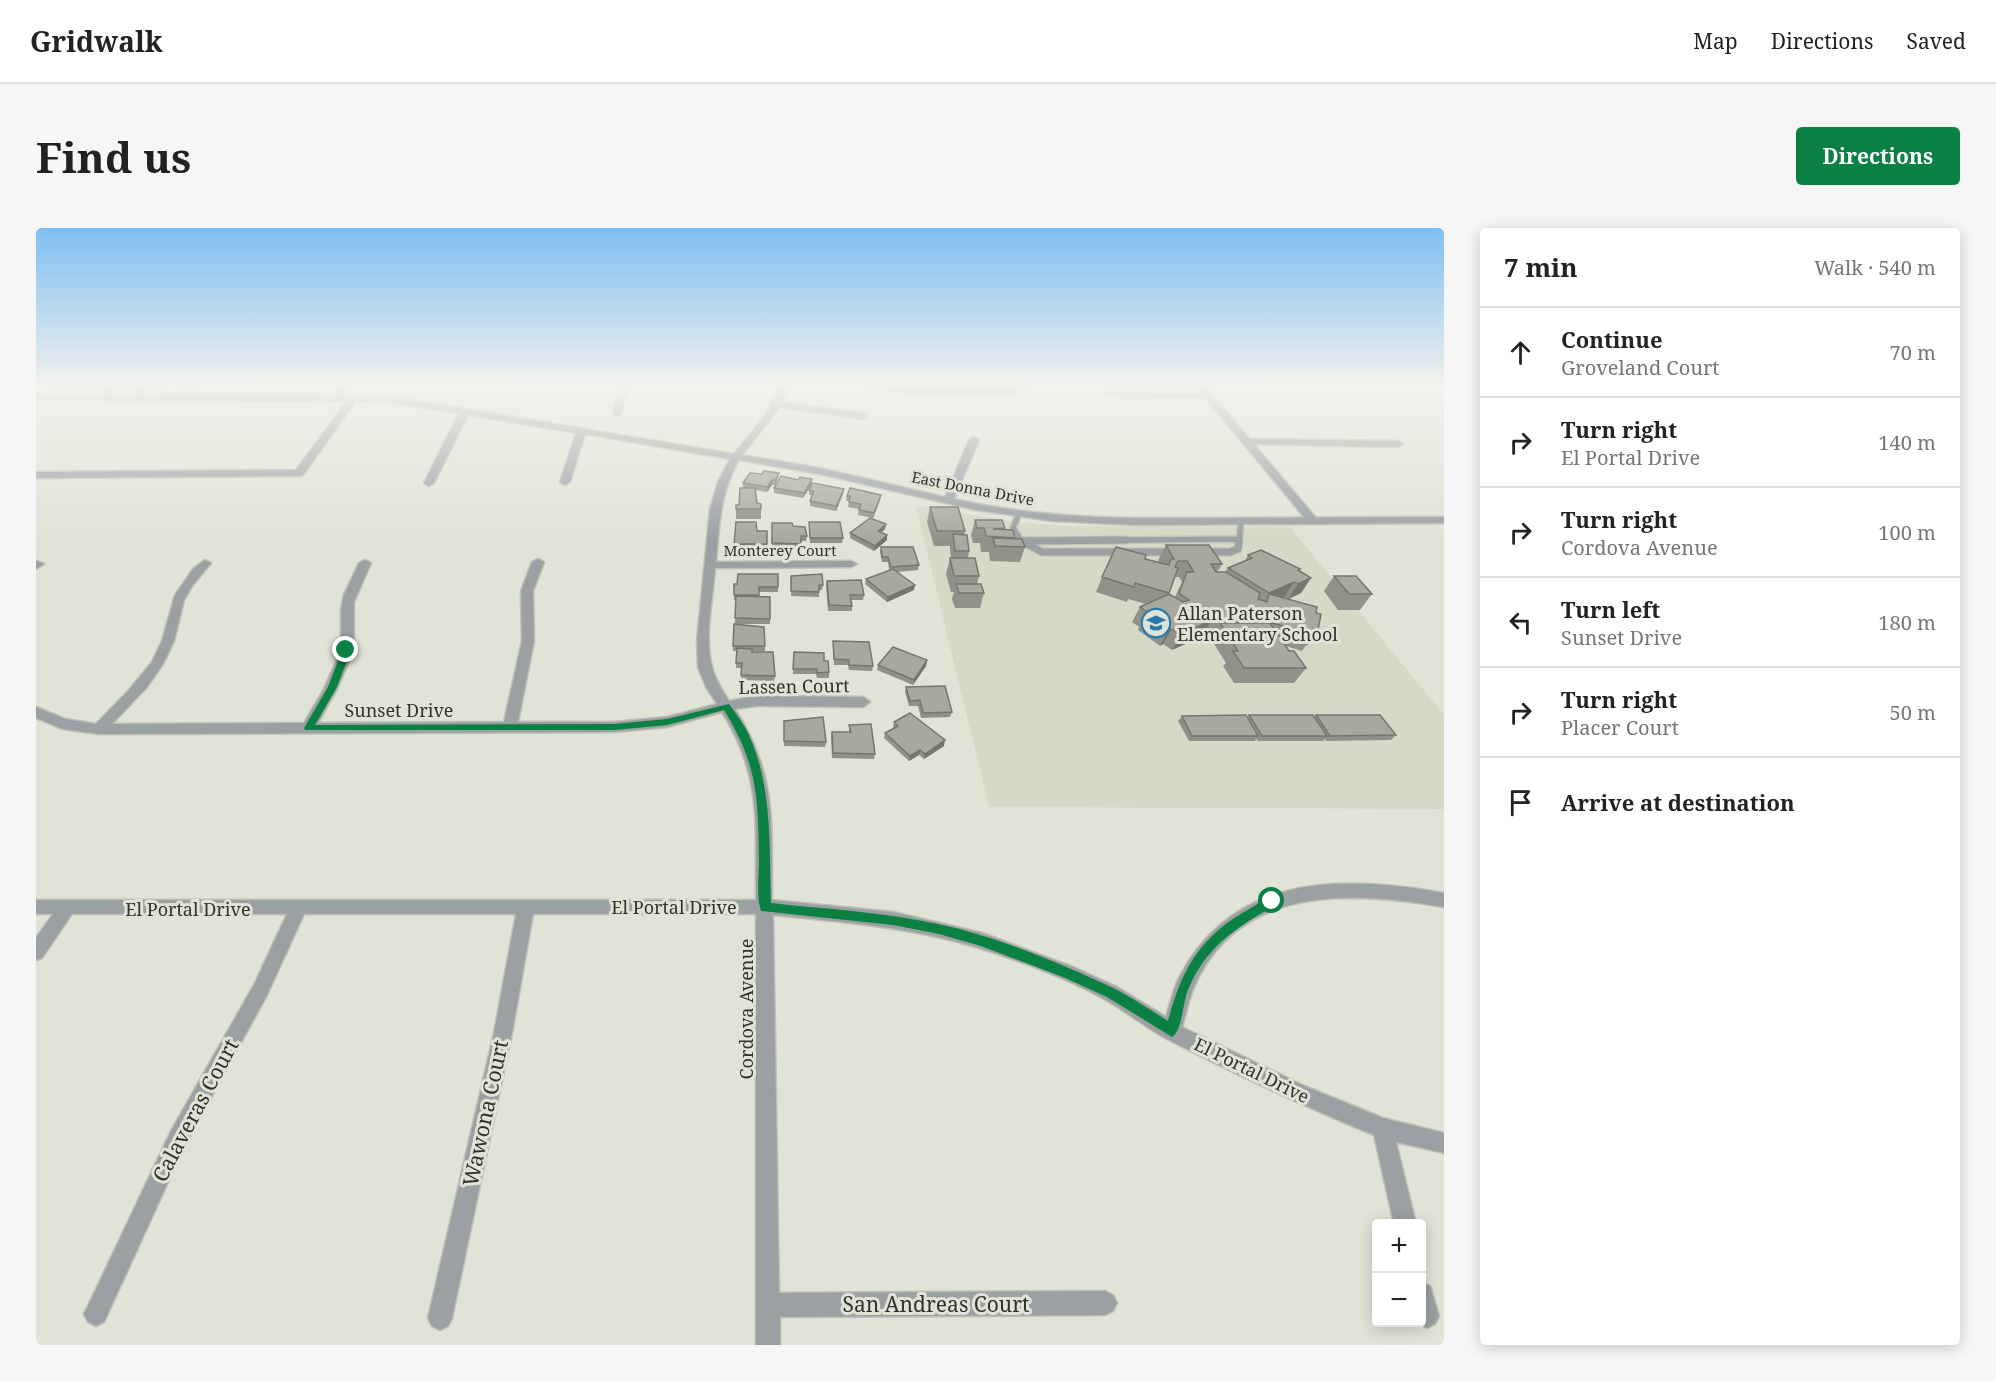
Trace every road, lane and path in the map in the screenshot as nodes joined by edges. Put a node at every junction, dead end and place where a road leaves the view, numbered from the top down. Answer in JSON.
{"nodes":[{"id":1,"x":326,"y":436,"type":"edge"},
{"id":2,"x":452,"y":436,"type":"edge"},
{"id":3,"x":579,"y":436,"type":"edge"},
{"id":4,"x":612,"y":436,"type":"edge"},
{"id":5,"x":753,"y":436,"type":"edge"},
{"id":6,"x":1242,"y":436,"type":"edge"},
{"id":7,"x":974,"y":440,"type":"dead end"},
{"id":8,"x":1247,"y":442,"type":"junction"},
{"id":9,"x":1398,"y":444,"type":"dead end"},
{"id":10,"x":737,"y":457,"type":"junction"},
{"id":11,"x":36,"y":475,"type":"edge"},
{"id":12,"x":565,"y":482,"type":"dead end"},
{"id":13,"x":429,"y":483,"type":"dead end"},
{"id":14,"x":948,"y":501,"type":"junction"},
{"id":15,"x":1019,"y":514,"type":"junction"},
{"id":16,"x":1444,"y":520,"type":"edge"},
{"id":17,"x":1241,"y":521,"type":"junction"},
{"id":18,"x":1313,"y":521,"type":"junction"},
{"id":19,"x":1239,"y":539,"type":"junction"},
{"id":20,"x":1021,"y":541,"type":"junction"},
{"id":21,"x":1182,"y":552,"type":"edge"},
{"id":22,"x":1194,"y":552,"type":"edge"},
{"id":23,"x":538,"y":562,"type":"dead end"},
{"id":24,"x":205,"y":563,"type":"dead end"},
{"id":25,"x":365,"y":563,"type":"dead end"},
{"id":26,"x":851,"y":564,"type":"dead end"},
{"id":27,"x":710,"y":565,"type":"junction"},
{"id":28,"x":863,"y":702,"type":"dead end"},
{"id":29,"x":726,"y":706,"type":"junction"},
{"id":30,"x":36,"y":712,"type":"edge"},
{"id":31,"x":510,"y":727,"type":"junction"},
{"id":32,"x":308,"y":728,"type":"junction"},
{"id":33,"x":99,"y":729,"type":"junction"},
{"id":34,"x":1444,"y":900,"type":"edge"},
{"id":35,"x":36,"y":907,"type":"edge"},
{"id":36,"x":526,"y":907,"type":"junction"},
{"id":37,"x":765,"y":907,"type":"junction"},
{"id":38,"x":66,"y":909,"type":"junction"},
{"id":39,"x":298,"y":909,"type":"junction"},
{"id":40,"x":36,"y":952,"type":"edge"},
{"id":41,"x":1172,"y":1031,"type":"junction"},
{"id":42,"x":1383,"y":1128,"type":"junction"},
{"id":43,"x":1444,"y":1143,"type":"edge"},
{"id":44,"x":1404,"y":1219,"type":"edge"},
{"id":45,"x":1105,"y":1303,"type":"dead end"},
{"id":46,"x":768,"y":1305,"type":"junction"},
{"id":47,"x":96,"y":1314,"type":"dead end"},
{"id":48,"x":440,"y":1318,"type":"dead end"},
{"id":49,"x":768,"y":1345,"type":"edge"}],
"edges":[{"from":1,"to":11,"type":"street"},
{"from":2,"to":13,"type":"street"},
{"from":3,"to":12,"type":"street"},
{"from":4,"to":10,"type":"street","name":"East Donna Drive"},
{"from":5,"to":10,"type":"street","name":"Cordova Avenue"},
{"from":6,"to":8,"type":"street"},
{"from":7,"to":14,"type":"street"},
{"from":8,"to":9,"type":"street"},
{"from":8,"to":18,"type":"street"},
{"from":10,"to":14,"type":"street","name":"East Donna Drive"},
{"from":10,"to":27,"type":"street","name":"Cordova Avenue"},
{"from":14,"to":15,"type":"street","name":"East Donna Drive"},
{"from":15,"to":17,"type":"street","name":"East Donna Drive"},
{"from":15,"to":20,"type":"lane"},
{"from":16,"to":18,"type":"street","name":"East Donna Drive"},
{"from":17,"to":18,"type":"street","name":"East Donna Drive"},
{"from":17,"to":19,"type":"lane"},
{"from":19,"to":20,"type":"lane"},
{"from":19,"to":22,"type":"lane"},
{"from":20,"to":21,"type":"lane"},
{"from":23,"to":31,"type":"street"},
{"from":24,"to":33,"type":"street"},
{"from":25,"to":32,"type":"street"},
{"from":26,"to":27,"type":"street","name":"Monterey Court"},
{"from":27,"to":29,"type":"street","name":"Cordova Avenue"},
{"from":28,"to":29,"type":"street","name":"Lassen Court"},
{"from":29,"to":31,"type":"street","name":"Sunset Drive"},
{"from":29,"to":37,"type":"street","name":"Cordova Avenue"},
{"from":30,"to":33,"type":"street","name":"Sunset Drive"},
{"from":31,"to":32,"type":"street","name":"Sunset Drive"},
{"from":32,"to":33,"type":"street","name":"Sunset Drive"},
{"from":34,"to":41,"type":"street"},
{"from":35,"to":38,"type":"street","name":"El Portal Drive"},
{"from":36,"to":37,"type":"street","name":"El Portal Drive"},
{"from":36,"to":39,"type":"street","name":"El Portal Drive"},
{"from":36,"to":48,"type":"street","name":"Wawona Court"},
{"from":37,"to":41,"type":"street","name":"El Portal Drive"},
{"from":37,"to":46,"type":"street","name":"Cordova Avenue"},
{"from":38,"to":39,"type":"street","name":"El Portal Drive"},
{"from":38,"to":40,"type":"street"},
{"from":39,"to":47,"type":"street","name":"Calaveras Court"},
{"from":41,"to":42,"type":"street","name":"El Portal Drive"},
{"from":42,"to":43,"type":"street","name":"El Portal Drive"},
{"from":42,"to":44,"type":"street"},
{"from":45,"to":46,"type":"street","name":"San Andreas Court"},
{"from":46,"to":49,"type":"street","name":"Cordova Avenue"}]}
